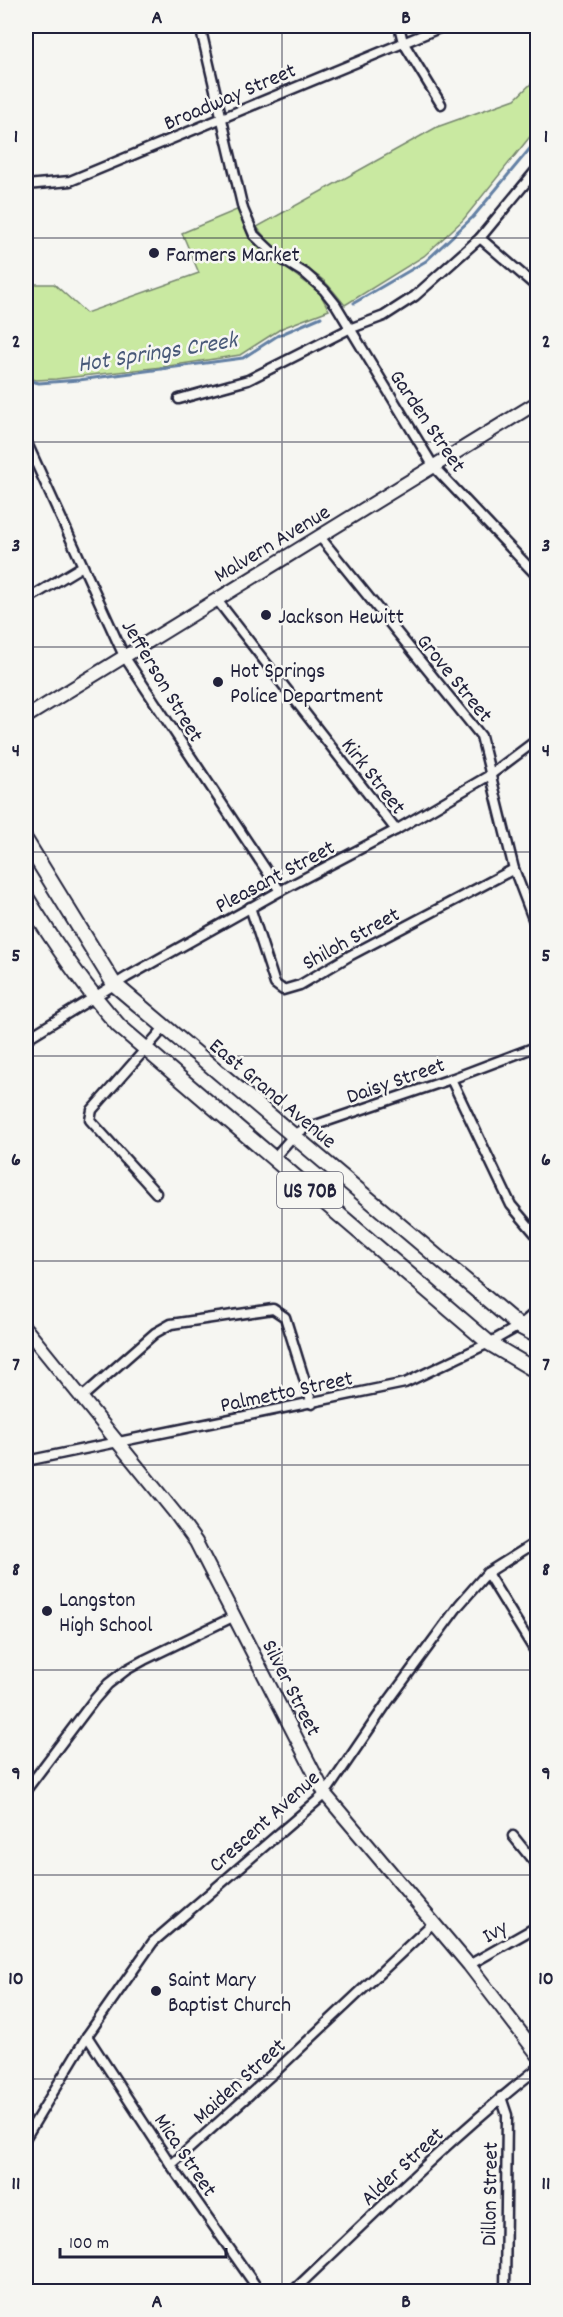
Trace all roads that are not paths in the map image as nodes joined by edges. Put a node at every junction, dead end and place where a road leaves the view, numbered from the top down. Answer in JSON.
{"nodes":[{"id":1,"x":200,"y":26,"type":"edge"},
{"id":2,"x":399,"y":26,"type":"edge"},
{"id":3,"x":444,"y":26,"type":"edge"},
{"id":4,"x":402,"y":42,"type":"junction"},
{"id":5,"x":441,"y":104,"type":"dead end"},
{"id":6,"x":222,"y":118,"type":"junction"},
{"id":7,"x":537,"y":168,"type":"edge"},
{"id":8,"x":26,"y":185,"type":"edge"},
{"id":9,"x":480,"y":238,"type":"junction"},
{"id":10,"x":537,"y":288,"type":"edge"},
{"id":11,"x":349,"y":329,"type":"junction"},
{"id":12,"x":179,"y":399,"type":"dead end"},
{"id":13,"x":537,"y":405,"type":"edge"},
{"id":14,"x":26,"y":441,"type":"edge"},
{"id":15,"x":434,"y":467,"type":"junction"},
{"id":16,"x":320,"y":537,"type":"junction"},
{"id":17,"x":81,"y":567,"type":"junction"},
{"id":18,"x":537,"y":577,"type":"edge"},
{"id":19,"x":26,"y":600,"type":"edge"},
{"id":20,"x":217,"y":600,"type":"junction"},
{"id":21,"x":124,"y":656,"type":"junction"},
{"id":22,"x":26,"y":717,"type":"edge"},
{"id":23,"x":537,"y":739,"type":"edge"},
{"id":24,"x":490,"y":775,"type":"junction"},
{"id":25,"x":396,"y":830,"type":"junction"},
{"id":26,"x":26,"y":841,"type":"edge"},
{"id":27,"x":514,"y":869,"type":"junction"},
{"id":28,"x":280,"y":891,"type":"junction"},
{"id":29,"x":26,"y":897,"type":"edge"},
{"id":30,"x":250,"y":907,"type":"junction"},
{"id":31,"x":537,"y":932,"type":"edge"},
{"id":32,"x":114,"y":984,"type":"junction"},
{"id":33,"x":92,"y":996,"type":"junction"},
{"id":34,"x":165,"y":1028,"type":"junction"},
{"id":35,"x":26,"y":1039,"type":"edge"},
{"id":36,"x":537,"y":1046,"type":"edge"},
{"id":37,"x":144,"y":1049,"type":"junction"},
{"id":38,"x":451,"y":1079,"type":"junction"},
{"id":39,"x":294,"y":1135,"type":"junction"},
{"id":40,"x":273,"y":1159,"type":"junction"},
{"id":41,"x":156,"y":1193,"type":"dead end"},
{"id":42,"x":537,"y":1237,"type":"edge"},
{"id":43,"x":537,"y":1310,"type":"edge"},
{"id":44,"x":519,"y":1326,"type":"junction"},
{"id":45,"x":26,"y":1329,"type":"edge"},
{"id":46,"x":537,"y":1336,"type":"edge"},
{"id":47,"x":489,"y":1343,"type":"junction"},
{"id":48,"x":537,"y":1372,"type":"edge"},
{"id":49,"x":81,"y":1398,"type":"junction"},
{"id":50,"x":312,"y":1404,"type":"junction"},
{"id":51,"x":118,"y":1443,"type":"junction"},
{"id":52,"x":26,"y":1461,"type":"edge"},
{"id":53,"x":537,"y":1541,"type":"edge"},
{"id":54,"x":488,"y":1573,"type":"junction"},
{"id":55,"x":233,"y":1617,"type":"junction"},
{"id":56,"x":537,"y":1656,"type":"edge"},
{"id":57,"x":26,"y":1790,"type":"edge"},
{"id":58,"x":325,"y":1794,"type":"junction"},
{"id":59,"x":513,"y":1836,"type":"dead end"},
{"id":60,"x":537,"y":1867,"type":"edge"},
{"id":61,"x":434,"y":1922,"type":"junction"},
{"id":62,"x":537,"y":1926,"type":"edge"},
{"id":63,"x":469,"y":1965,"type":"junction"},
{"id":64,"x":87,"y":2036,"type":"junction"},
{"id":65,"x":537,"y":2055,"type":"edge"},
{"id":66,"x":537,"y":2068,"type":"edge"},
{"id":67,"x":501,"y":2097,"type":"junction"},
{"id":68,"x":26,"y":2137,"type":"edge"},
{"id":69,"x":171,"y":2165,"type":"junction"},
{"id":70,"x":260,"y":2292,"type":"edge"},
{"id":71,"x":292,"y":2292,"type":"edge"},
{"id":72,"x":505,"y":2292,"type":"edge"}],
"edges":[{"from":1,"to":6,"type":"street","name":"Garden Street"},
{"from":2,"to":4,"type":"street"},
{"from":3,"to":4,"type":"street","name":"Broadway Street"},
{"from":4,"to":5,"type":"street"},
{"from":4,"to":6,"type":"street","name":"Broadway Street"},
{"from":6,"to":8,"type":"street","name":"Broadway Street"},
{"from":6,"to":11,"type":"street","name":"Garden Street"},
{"from":7,"to":9,"type":"street"},
{"from":9,"to":10,"type":"street"},
{"from":9,"to":11,"type":"street"},
{"from":11,"to":12,"type":"street"},
{"from":11,"to":15,"type":"street","name":"Garden Street"},
{"from":13,"to":15,"type":"street","name":"Malvern Avenue"},
{"from":14,"to":17,"type":"street","name":"Jefferson Street"},
{"from":15,"to":16,"type":"street","name":"Malvern Avenue"},
{"from":15,"to":18,"type":"street","name":"Garden Street"},
{"from":16,"to":20,"type":"street","name":"Malvern Avenue"},
{"from":16,"to":24,"type":"street","name":"Grove Street"},
{"from":17,"to":19,"type":"street"},
{"from":17,"to":21,"type":"street","name":"Jefferson Street"},
{"from":20,"to":21,"type":"street","name":"Malvern Avenue"},
{"from":20,"to":25,"type":"street","name":"Kirk Street"},
{"from":21,"to":22,"type":"street","name":"Malvern Avenue"},
{"from":21,"to":28,"type":"street","name":"Jefferson Street"},
{"from":23,"to":24,"type":"street","name":"Pleasant Street"},
{"from":24,"to":25,"type":"street","name":"Pleasant Street"},
{"from":24,"to":27,"type":"street","name":"Grove Street"},
{"from":25,"to":28,"type":"street","name":"Pleasant Street"},
{"from":26,"to":32,"type":"main road","name":"East Grand Avenue","number":"US 70B"},
{"from":27,"to":30,"type":"street","name":"Shiloh Street"},
{"from":27,"to":31,"type":"street","name":"Grove Street"},
{"from":28,"to":30,"type":"street","name":"Pleasant Street"},
{"from":29,"to":33,"type":"main road","number":"US 70B"},
{"from":30,"to":32,"type":"street","name":"Pleasant Street"},
{"from":32,"to":33,"type":"street","name":"Pleasant Street"},
{"from":32,"to":34,"type":"main road","name":"East Grand Avenue","number":"US 70B"},
{"from":33,"to":35,"type":"street","name":"Pleasant Street"},
{"from":33,"to":37,"type":"main road","number":"US 70B"},
{"from":34,"to":37,"type":"street"},
{"from":34,"to":39,"type":"main road","name":"East Grand Avenue","number":"US 70B"},
{"from":36,"to":38,"type":"street","name":"Daisy Street"},
{"from":37,"to":40,"type":"main road","number":"US 70B"},
{"from":37,"to":41,"type":"street"},
{"from":38,"to":39,"type":"street","name":"Daisy Street"},
{"from":38,"to":42,"type":"street"},
{"from":39,"to":40,"type":"street","name":"Daisy Street"},
{"from":39,"to":44,"type":"main road","name":"East Grand Avenue","number":"US 70B"},
{"from":40,"to":47,"type":"main road","number":"US 70B"},
{"from":43,"to":44,"type":"street","name":"Palmetto Street"},
{"from":44,"to":46,"type":"main road","name":"East Grand Avenue","number":"US 70B"},
{"from":44,"to":47,"type":"street","name":"Palmetto Street"},
{"from":45,"to":49,"type":"street","name":"Silver Street"},
{"from":47,"to":48,"type":"main road","number":"US 70B"},
{"from":47,"to":50,"type":"street","name":"Palmetto Street"},
{"from":49,"to":50,"type":"street"},
{"from":49,"to":51,"type":"street","name":"Silver Street"},
{"from":50,"to":51,"type":"street","name":"Palmetto Street"},
{"from":51,"to":52,"type":"street","name":"Palmetto Street"},
{"from":51,"to":55,"type":"street","name":"Silver Street"},
{"from":53,"to":54,"type":"street","name":"Crescent Avenue"},
{"from":54,"to":56,"type":"street"},
{"from":54,"to":58,"type":"street","name":"Crescent Avenue"},
{"from":55,"to":57,"type":"street"},
{"from":55,"to":58,"type":"street","name":"Silver Street"},
{"from":58,"to":61,"type":"street","name":"Silver Street"},
{"from":58,"to":64,"type":"street","name":"Crescent Avenue"},
{"from":59,"to":60,"type":"street"},
{"from":61,"to":63,"type":"street","name":"Silver Street"},
{"from":61,"to":69,"type":"street","name":"Maiden Street"},
{"from":62,"to":63,"type":"street","name":"Ivy"},
{"from":63,"to":65,"type":"street","name":"Silver Street"},
{"from":64,"to":68,"type":"street","name":"Crescent Avenue"},
{"from":64,"to":69,"type":"street","name":"Mica Street"},
{"from":66,"to":67,"type":"street","name":"Alder Street"},
{"from":67,"to":71,"type":"street","name":"Alder Street"},
{"from":67,"to":72,"type":"street","name":"Dillon Street"},
{"from":69,"to":70,"type":"street","name":"Mica Street"}]}
